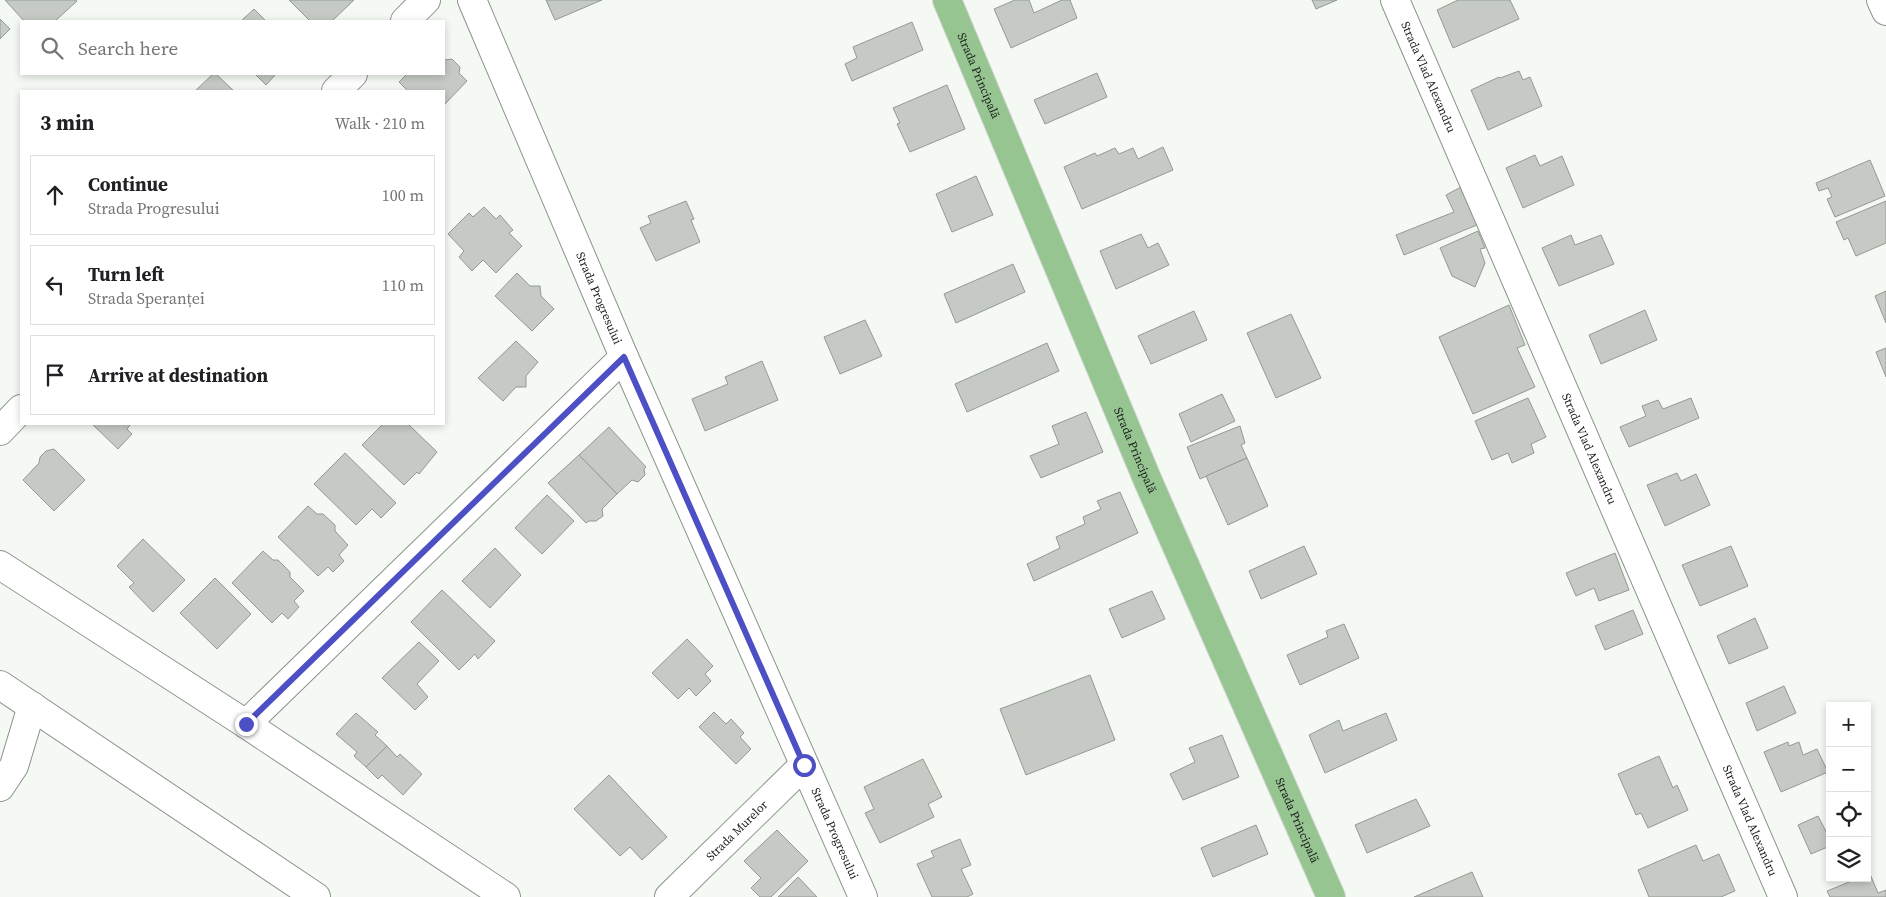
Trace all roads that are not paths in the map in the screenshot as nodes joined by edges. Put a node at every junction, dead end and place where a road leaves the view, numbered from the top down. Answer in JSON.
{"nodes":[{"id":1,"x":426,"y":0,"type":"edge"},
{"id":2,"x":472,"y":0,"type":"edge"},
{"id":3,"x":947,"y":0,"type":"edge"},
{"id":4,"x":1395,"y":0,"type":"edge"},
{"id":5,"x":1881,"y":0,"type":"edge"},
{"id":6,"x":1886,"y":11,"type":"edge"},
{"id":7,"x":406,"y":20,"type":"edge"},
{"id":8,"x":352,"y":75,"type":"edge"},
{"id":9,"x":337,"y":90,"type":"edge"},
{"id":10,"x":624,"y":357,"type":"junction"},
{"id":11,"x":20,"y":410,"type":"edge"},
{"id":12,"x":0,"y":431,"type":"edge"},
{"id":13,"x":0,"y":565,"type":"edge"},
{"id":14,"x":0,"y":685,"type":"edge"},
{"id":15,"x":32,"y":706,"type":"junction"},
{"id":16,"x":246,"y":724,"type":"junction"},
{"id":17,"x":804,"y":765,"type":"junction"},
{"id":18,"x":0,"y":786,"type":"edge"},
{"id":19,"x":316,"y":897,"type":"edge"},
{"id":20,"x":506,"y":897,"type":"edge"},
{"id":21,"x":669,"y":897,"type":"edge"},
{"id":22,"x":863,"y":897,"type":"edge"},
{"id":23,"x":1331,"y":897,"type":"edge"},
{"id":24,"x":1783,"y":897,"type":"edge"}],
"edges":[{"from":1,"to":7,"type":"street"},
{"from":2,"to":10,"type":"street","name":"Strada Progresului"},
{"from":3,"to":23,"type":"main road","name":"Strada Principală"},
{"from":4,"to":24,"type":"street","name":"Strada Vlad Alexandru"},
{"from":5,"to":6,"type":"street"},
{"from":8,"to":9,"type":"street"},
{"from":10,"to":16,"type":"street"},
{"from":10,"to":17,"type":"street","name":"Strada Progresului"},
{"from":11,"to":12,"type":"street"},
{"from":13,"to":16,"type":"street"},
{"from":14,"to":15,"type":"street"},
{"from":15,"to":18,"type":"street"},
{"from":15,"to":19,"type":"street"},
{"from":16,"to":20,"type":"street"},
{"from":17,"to":21,"type":"street","name":"Strada Murelor"},
{"from":17,"to":22,"type":"street","name":"Strada Progresului"}]}
